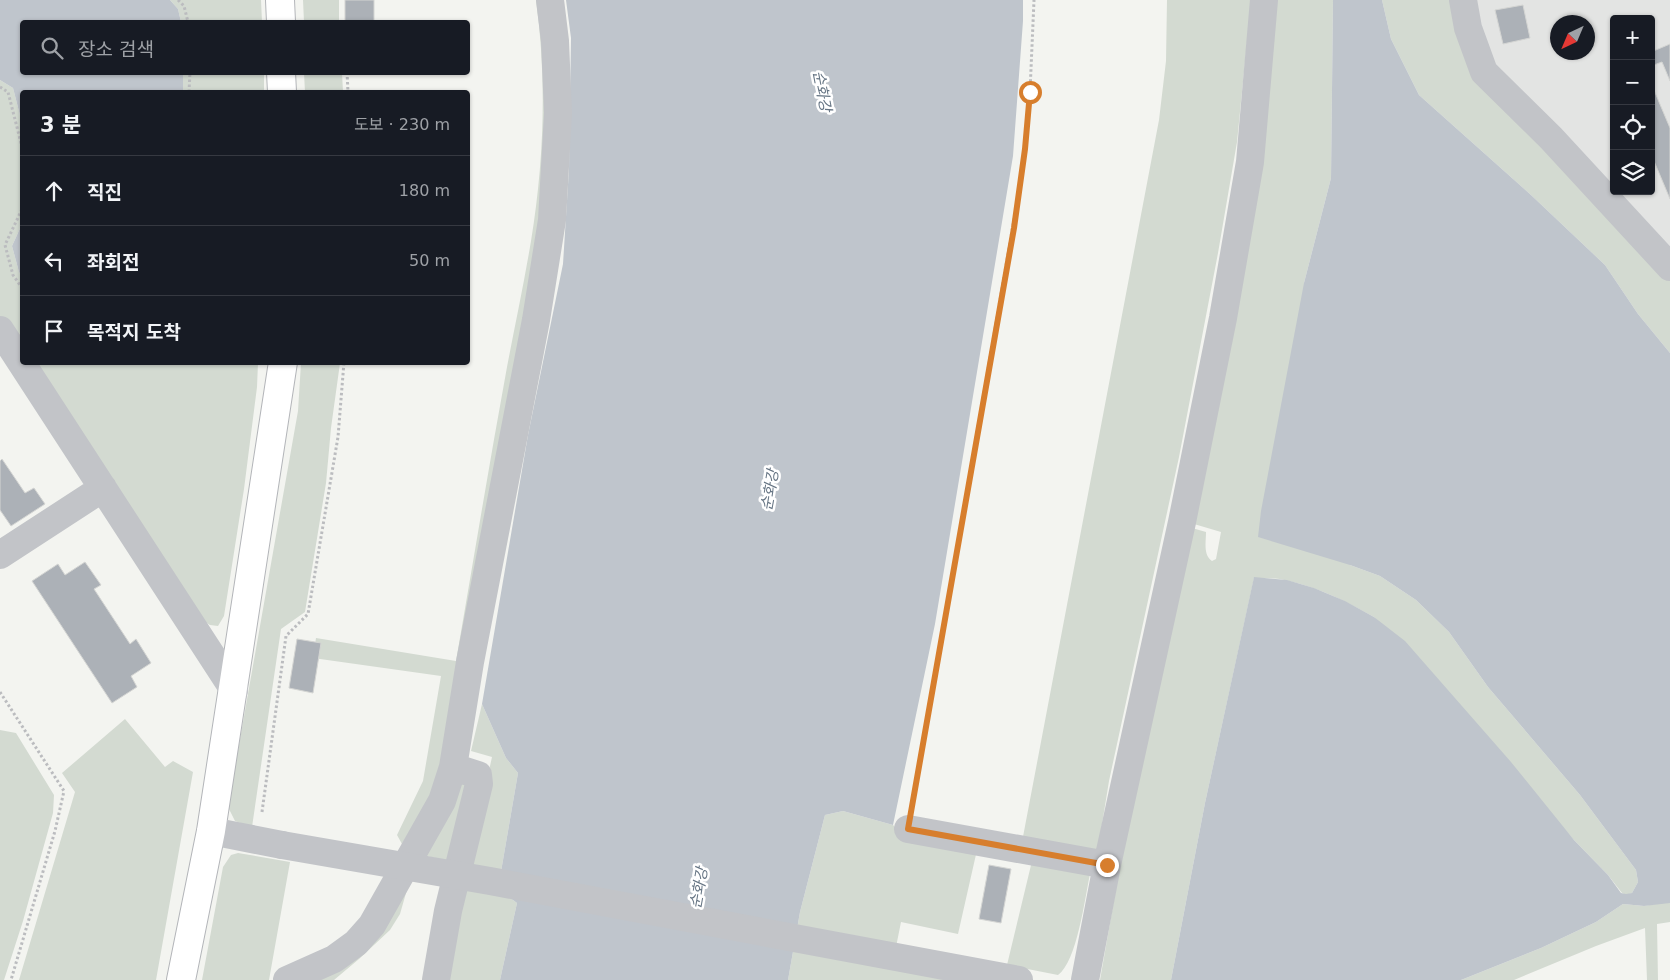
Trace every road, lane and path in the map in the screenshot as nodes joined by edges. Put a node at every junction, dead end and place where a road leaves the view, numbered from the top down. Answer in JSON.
{"nodes":[{"id":1,"x":178,"y":0,"type":"edge"},
{"id":2,"x":280,"y":0,"type":"edge"},
{"id":3,"x":550,"y":0,"type":"edge"},
{"id":4,"x":1034,"y":0,"type":"edge"},
{"id":5,"x":1264,"y":0,"type":"edge"},
{"id":6,"x":1463,"y":0,"type":"edge"},
{"id":7,"x":188,"y":20,"type":"edge"},
{"id":8,"x":281,"y":20,"type":"edge"},
{"id":9,"x":190,"y":75,"type":"edge"},
{"id":10,"x":282,"y":75,"type":"edge"},
{"id":11,"x":347,"y":75,"type":"edge"},
{"id":12,"x":0,"y":87,"type":"edge"},
{"id":13,"x":189,"y":90,"type":"edge"},
{"id":14,"x":282,"y":90,"type":"edge"},
{"id":15,"x":348,"y":90,"type":"edge"},
{"id":16,"x":20,"y":139,"type":"edge"},
{"id":17,"x":20,"y":213,"type":"edge"},
{"id":18,"x":1670,"y":267,"type":"edge"},
{"id":19,"x":20,"y":285,"type":"edge"},
{"id":20,"x":0,"y":332,"type":"edge"},
{"id":21,"x":20,"y":362,"type":"edge"},
{"id":22,"x":22,"y":365,"type":"edge"},
{"id":23,"x":282,"y":365,"type":"edge"},
{"id":24,"x":344,"y":365,"type":"edge"},
{"id":25,"x":103,"y":488,"type":"junction"},
{"id":26,"x":0,"y":555,"type":"edge"},
{"id":27,"x":234,"y":690,"type":"junction"},
{"id":28,"x":0,"y":692,"type":"edge"},
{"id":29,"x":453,"y":768,"type":"junction"},
{"id":30,"x":908,"y":829,"type":"joint"},
{"id":31,"x":211,"y":831,"type":"junction"},
{"id":32,"x":270,"y":842,"type":"junction"},
{"id":33,"x":1107,"y":865,"type":"junction"},
{"id":34,"x":11,"y":980,"type":"edge"},
{"id":35,"x":181,"y":980,"type":"edge"},
{"id":36,"x":287,"y":980,"type":"edge"},
{"id":37,"x":436,"y":980,"type":"edge"},
{"id":38,"x":1018,"y":980,"type":"edge"},
{"id":39,"x":1085,"y":980,"type":"edge"}],
"edges":[{"from":1,"to":7,"type":"path"},
{"from":2,"to":8,"type":"main road"},
{"from":3,"to":29,"type":"street"},
{"from":4,"to":30,"type":"path"},
{"from":5,"to":33,"type":"street"},
{"from":6,"to":18,"type":"street"},
{"from":9,"to":13,"type":"path"},
{"from":10,"to":14,"type":"main road"},
{"from":11,"to":15,"type":"path"},
{"from":12,"to":16,"type":"path"},
{"from":17,"to":19,"type":"path"},
{"from":20,"to":21,"type":"street"},
{"from":22,"to":25,"type":"street"},
{"from":23,"to":27,"type":"main road"},
{"from":24,"to":32,"type":"path"},
{"from":25,"to":26,"type":"street"},
{"from":25,"to":27,"type":"street"},
{"from":27,"to":31,"type":"main road"},
{"from":28,"to":34,"type":"path"},
{"from":29,"to":36,"type":"street"},
{"from":29,"to":37,"type":"street"},
{"from":30,"to":33,"type":"street"},
{"from":31,"to":32,"type":"street"},
{"from":31,"to":35,"type":"main road"},
{"from":32,"to":38,"type":"street","bridge":true},
{"from":33,"to":39,"type":"street"}]}
